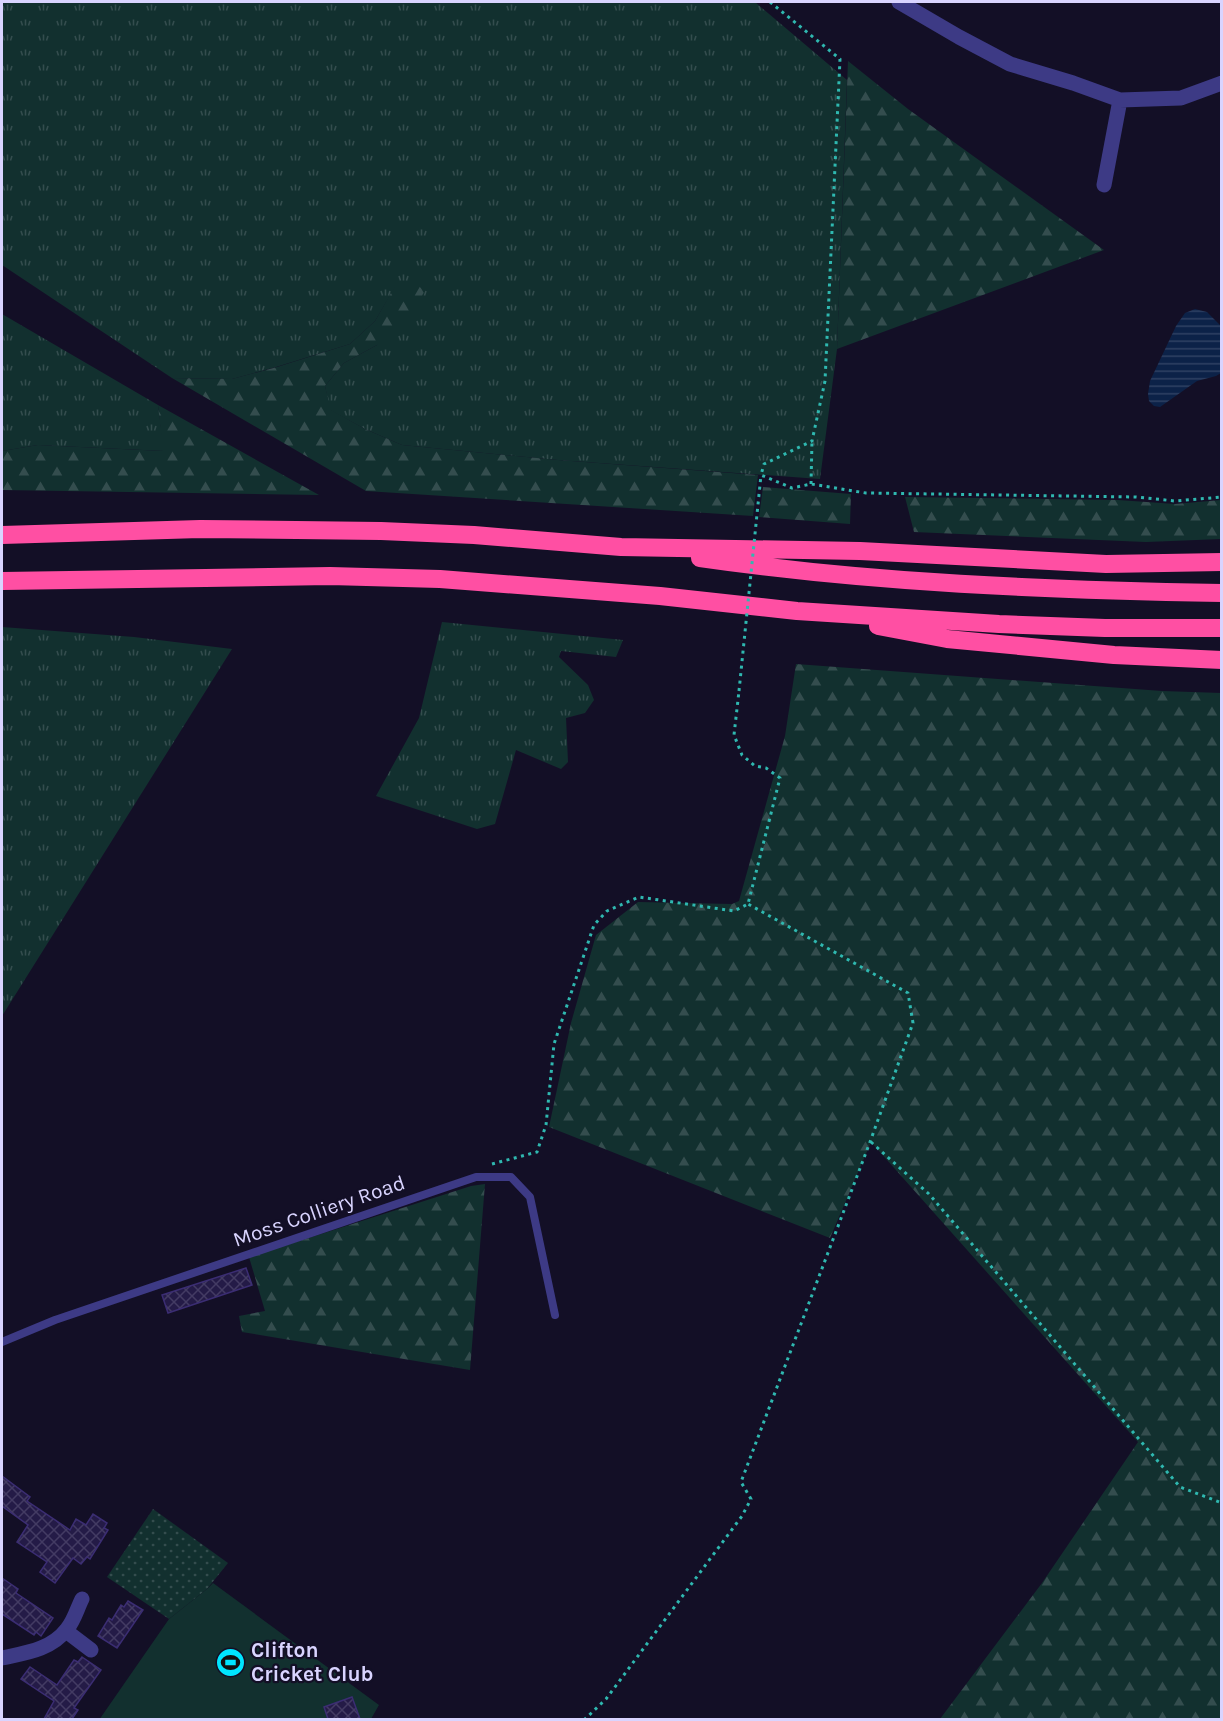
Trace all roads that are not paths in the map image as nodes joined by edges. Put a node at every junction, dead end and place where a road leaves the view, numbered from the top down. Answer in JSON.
{"nodes":[{"id":1,"x":899,"y":2,"type":"edge"},
{"id":2,"x":1221,"y":83,"type":"edge"},
{"id":3,"x":1120,"y":100,"type":"junction"},
{"id":4,"x":1104,"y":184,"type":"dead end"},
{"id":5,"x":2,"y":535,"type":"edge"},
{"id":6,"x":621,"y":547,"type":"junction"},
{"id":7,"x":1221,"y":562,"type":"edge"},
{"id":8,"x":2,"y":581,"type":"edge"},
{"id":9,"x":1221,"y":593,"type":"edge"},
{"id":10,"x":796,"y":611,"type":"junction"},
{"id":11,"x":1221,"y":628,"type":"edge"},
{"id":12,"x":1221,"y":660,"type":"edge"},
{"id":13,"x":555,"y":1315,"type":"dead end"},
{"id":14,"x":2,"y":1342,"type":"edge"},
{"id":15,"x":82,"y":1599,"type":"dead end"},
{"id":16,"x":66,"y":1631,"type":"junction"},
{"id":17,"x":91,"y":1650,"type":"dead end"},
{"id":18,"x":2,"y":1658,"type":"edge"}],
"edges":[{"from":1,"to":3,"type":"street"},
{"from":2,"to":3,"type":"street"},
{"from":3,"to":4,"type":"street"},
{"from":5,"to":6,"type":"highway"},
{"from":6,"to":7,"type":"highway"},
{"from":6,"to":9,"type":"highway"},
{"from":8,"to":10,"type":"highway"},
{"from":10,"to":11,"type":"highway"},
{"from":10,"to":12,"type":"highway"},
{"from":13,"to":14,"type":"lane","name":"Moss Colliery Road"},
{"from":15,"to":16,"type":"street"},
{"from":16,"to":17,"type":"street"},
{"from":16,"to":18,"type":"street"}]}
